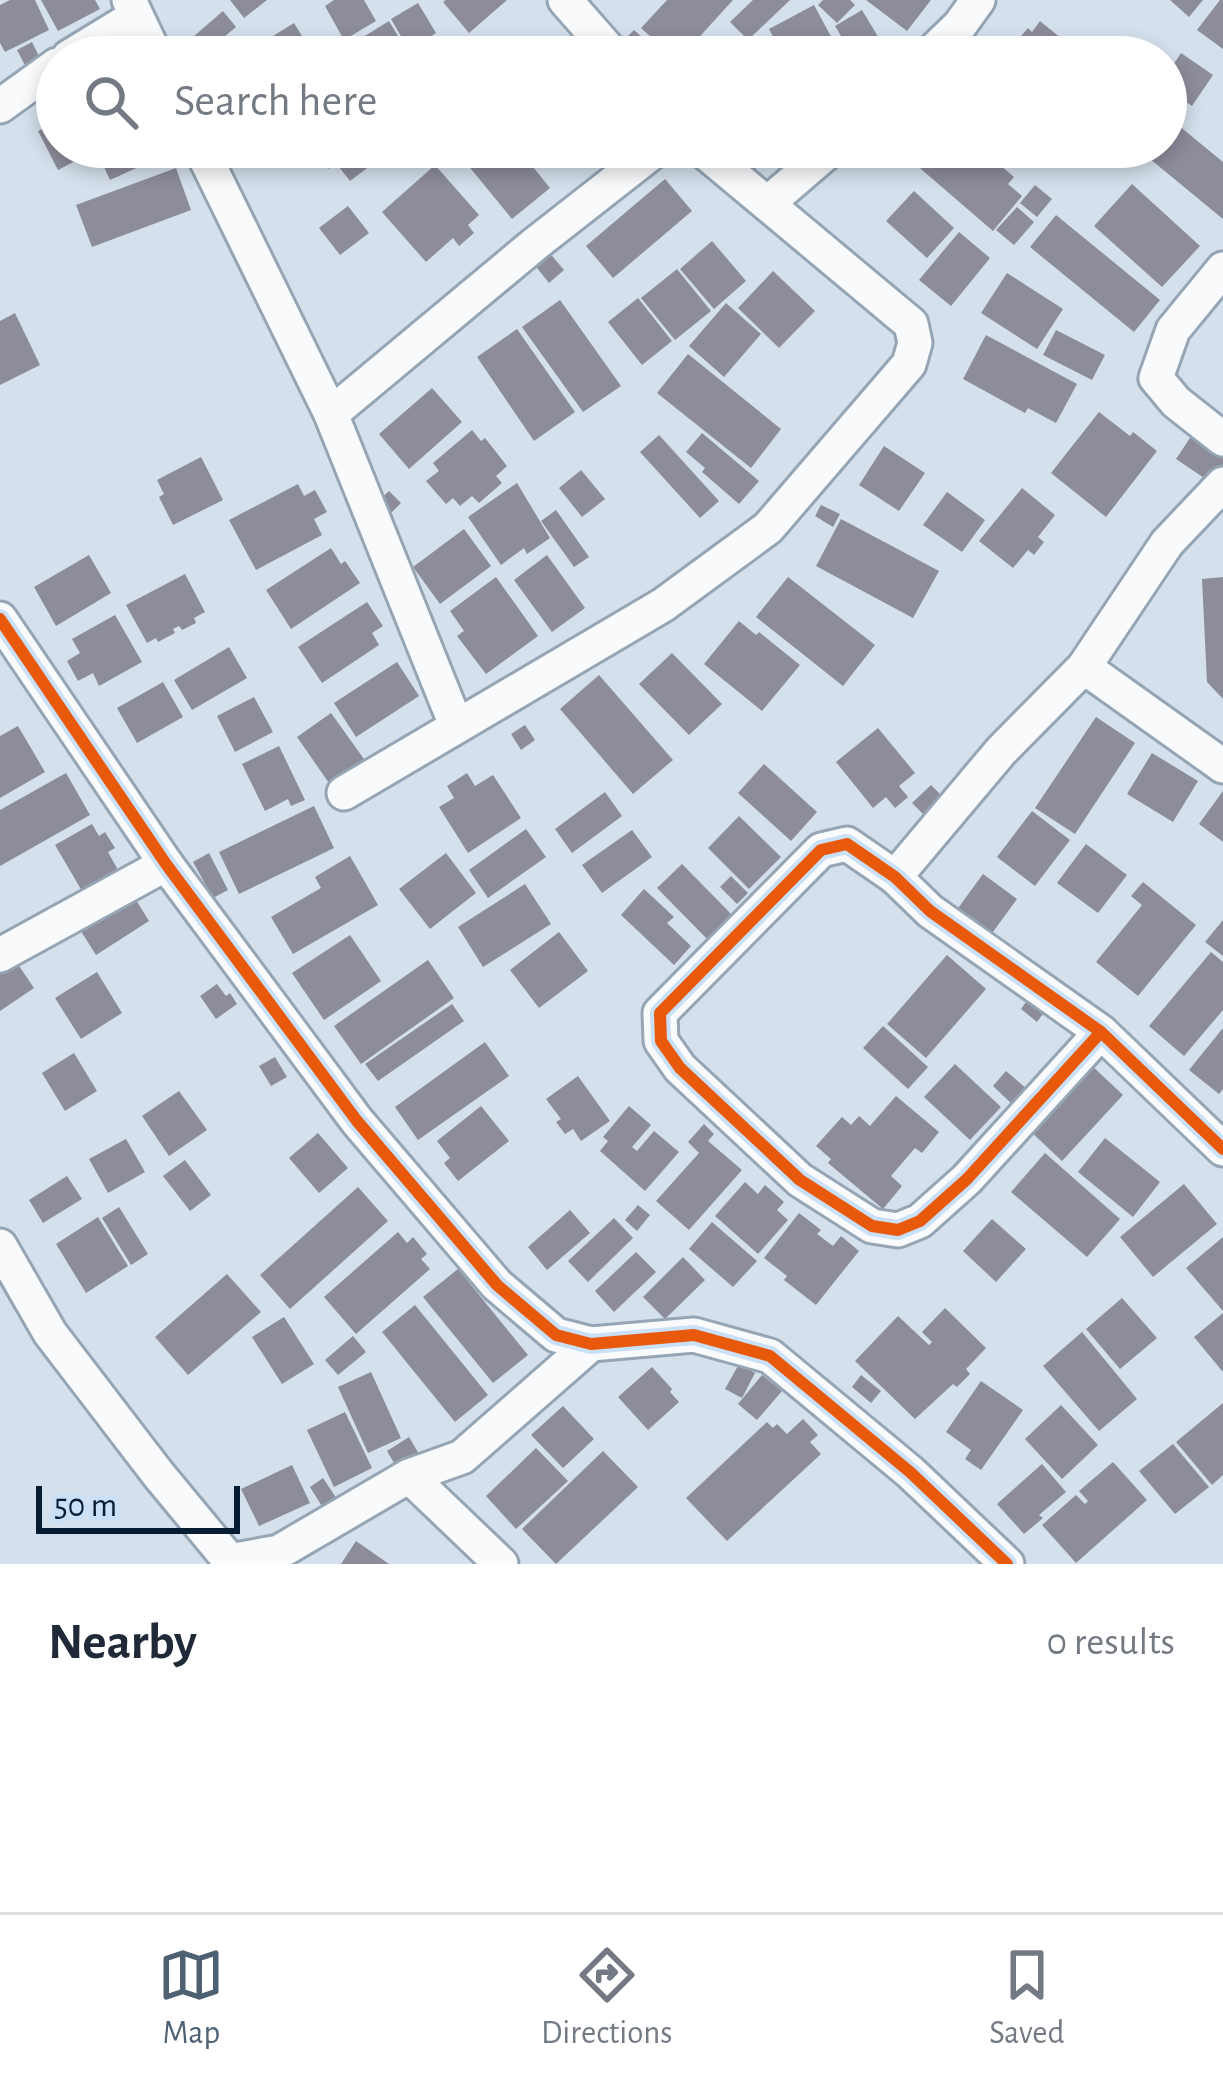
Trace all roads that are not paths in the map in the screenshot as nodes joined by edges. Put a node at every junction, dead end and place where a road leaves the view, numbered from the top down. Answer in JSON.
{"nodes":[{"id":1,"x":565,"y":0,"type":"edge"},
{"id":2,"x":978,"y":0,"type":"edge"},
{"id":3,"x":132,"y":8,"type":"edge"},
{"id":4,"x":96,"y":36,"type":"edge"},
{"id":5,"x":146,"y":36,"type":"edge"},
{"id":6,"x":597,"y":36,"type":"edge"},
{"id":7,"x":949,"y":36,"type":"edge"},
{"id":8,"x":36,"y":80,"type":"edge"},
{"id":9,"x":0,"y":106,"type":"edge"},
{"id":10,"x":210,"y":168,"type":"edge"},
{"id":11,"x":632,"y":168,"type":"edge"},
{"id":12,"x":725,"y":168,"type":"edge"},
{"id":13,"x":808,"y":168,"type":"edge"},
{"id":14,"x":768,"y":202,"type":"junction"},
{"id":15,"x":1223,"y":269,"type":"edge"},
{"id":16,"x":331,"y":414,"type":"junction"},
{"id":17,"x":1223,"y":439,"type":"edge"},
{"id":18,"x":1223,"y":484,"type":"edge"},
{"id":19,"x":0,"y":620,"type":"edge"},
{"id":20,"x":1084,"y":667,"type":"junction"},
{"id":21,"x":455,"y":725,"type":"junction"},
{"id":22,"x":1223,"y":766,"type":"edge"},
{"id":23,"x":344,"y":793,"type":"dead end"},
{"id":24,"x":166,"y":864,"type":"junction"},
{"id":25,"x":895,"y":878,"type":"junction"},
{"id":26,"x":0,"y":955,"type":"edge"},
{"id":27,"x":1102,"y":1032,"type":"junction"},
{"id":28,"x":1223,"y":1149,"type":"edge"},
{"id":29,"x":0,"y":1246,"type":"edge"},
{"id":30,"x":591,"y":1344,"type":"junction"},
{"id":31,"x":410,"y":1476,"type":"junction"},
{"id":32,"x":501,"y":1564,"type":"edge"},
{"id":33,"x":1007,"y":1564,"type":"edge"}],
"edges":[{"from":1,"to":6,"type":"street"},
{"from":2,"to":7,"type":"street"},
{"from":3,"to":4,"type":"street"},
{"from":3,"to":5,"type":"street"},
{"from":8,"to":9,"type":"street"},
{"from":10,"to":16,"type":"street"},
{"from":11,"to":16,"type":"street"},
{"from":12,"to":14,"type":"street"},
{"from":13,"to":14,"type":"street"},
{"from":14,"to":21,"type":"street"},
{"from":15,"to":17,"type":"street"},
{"from":16,"to":21,"type":"street"},
{"from":18,"to":20,"type":"street"},
{"from":19,"to":24,"type":"street"},
{"from":20,"to":22,"type":"street"},
{"from":20,"to":25,"type":"street"},
{"from":21,"to":23,"type":"street"},
{"from":24,"to":26,"type":"street"},
{"from":24,"to":30,"type":"street"},
{"from":25,"to":27,"type":"street"},
{"from":25,"to":27,"type":"street"},
{"from":27,"to":28,"type":"street"},
{"from":29,"to":31,"type":"street"},
{"from":30,"to":31,"type":"street"},
{"from":30,"to":33,"type":"street"},
{"from":31,"to":32,"type":"street"}]}
